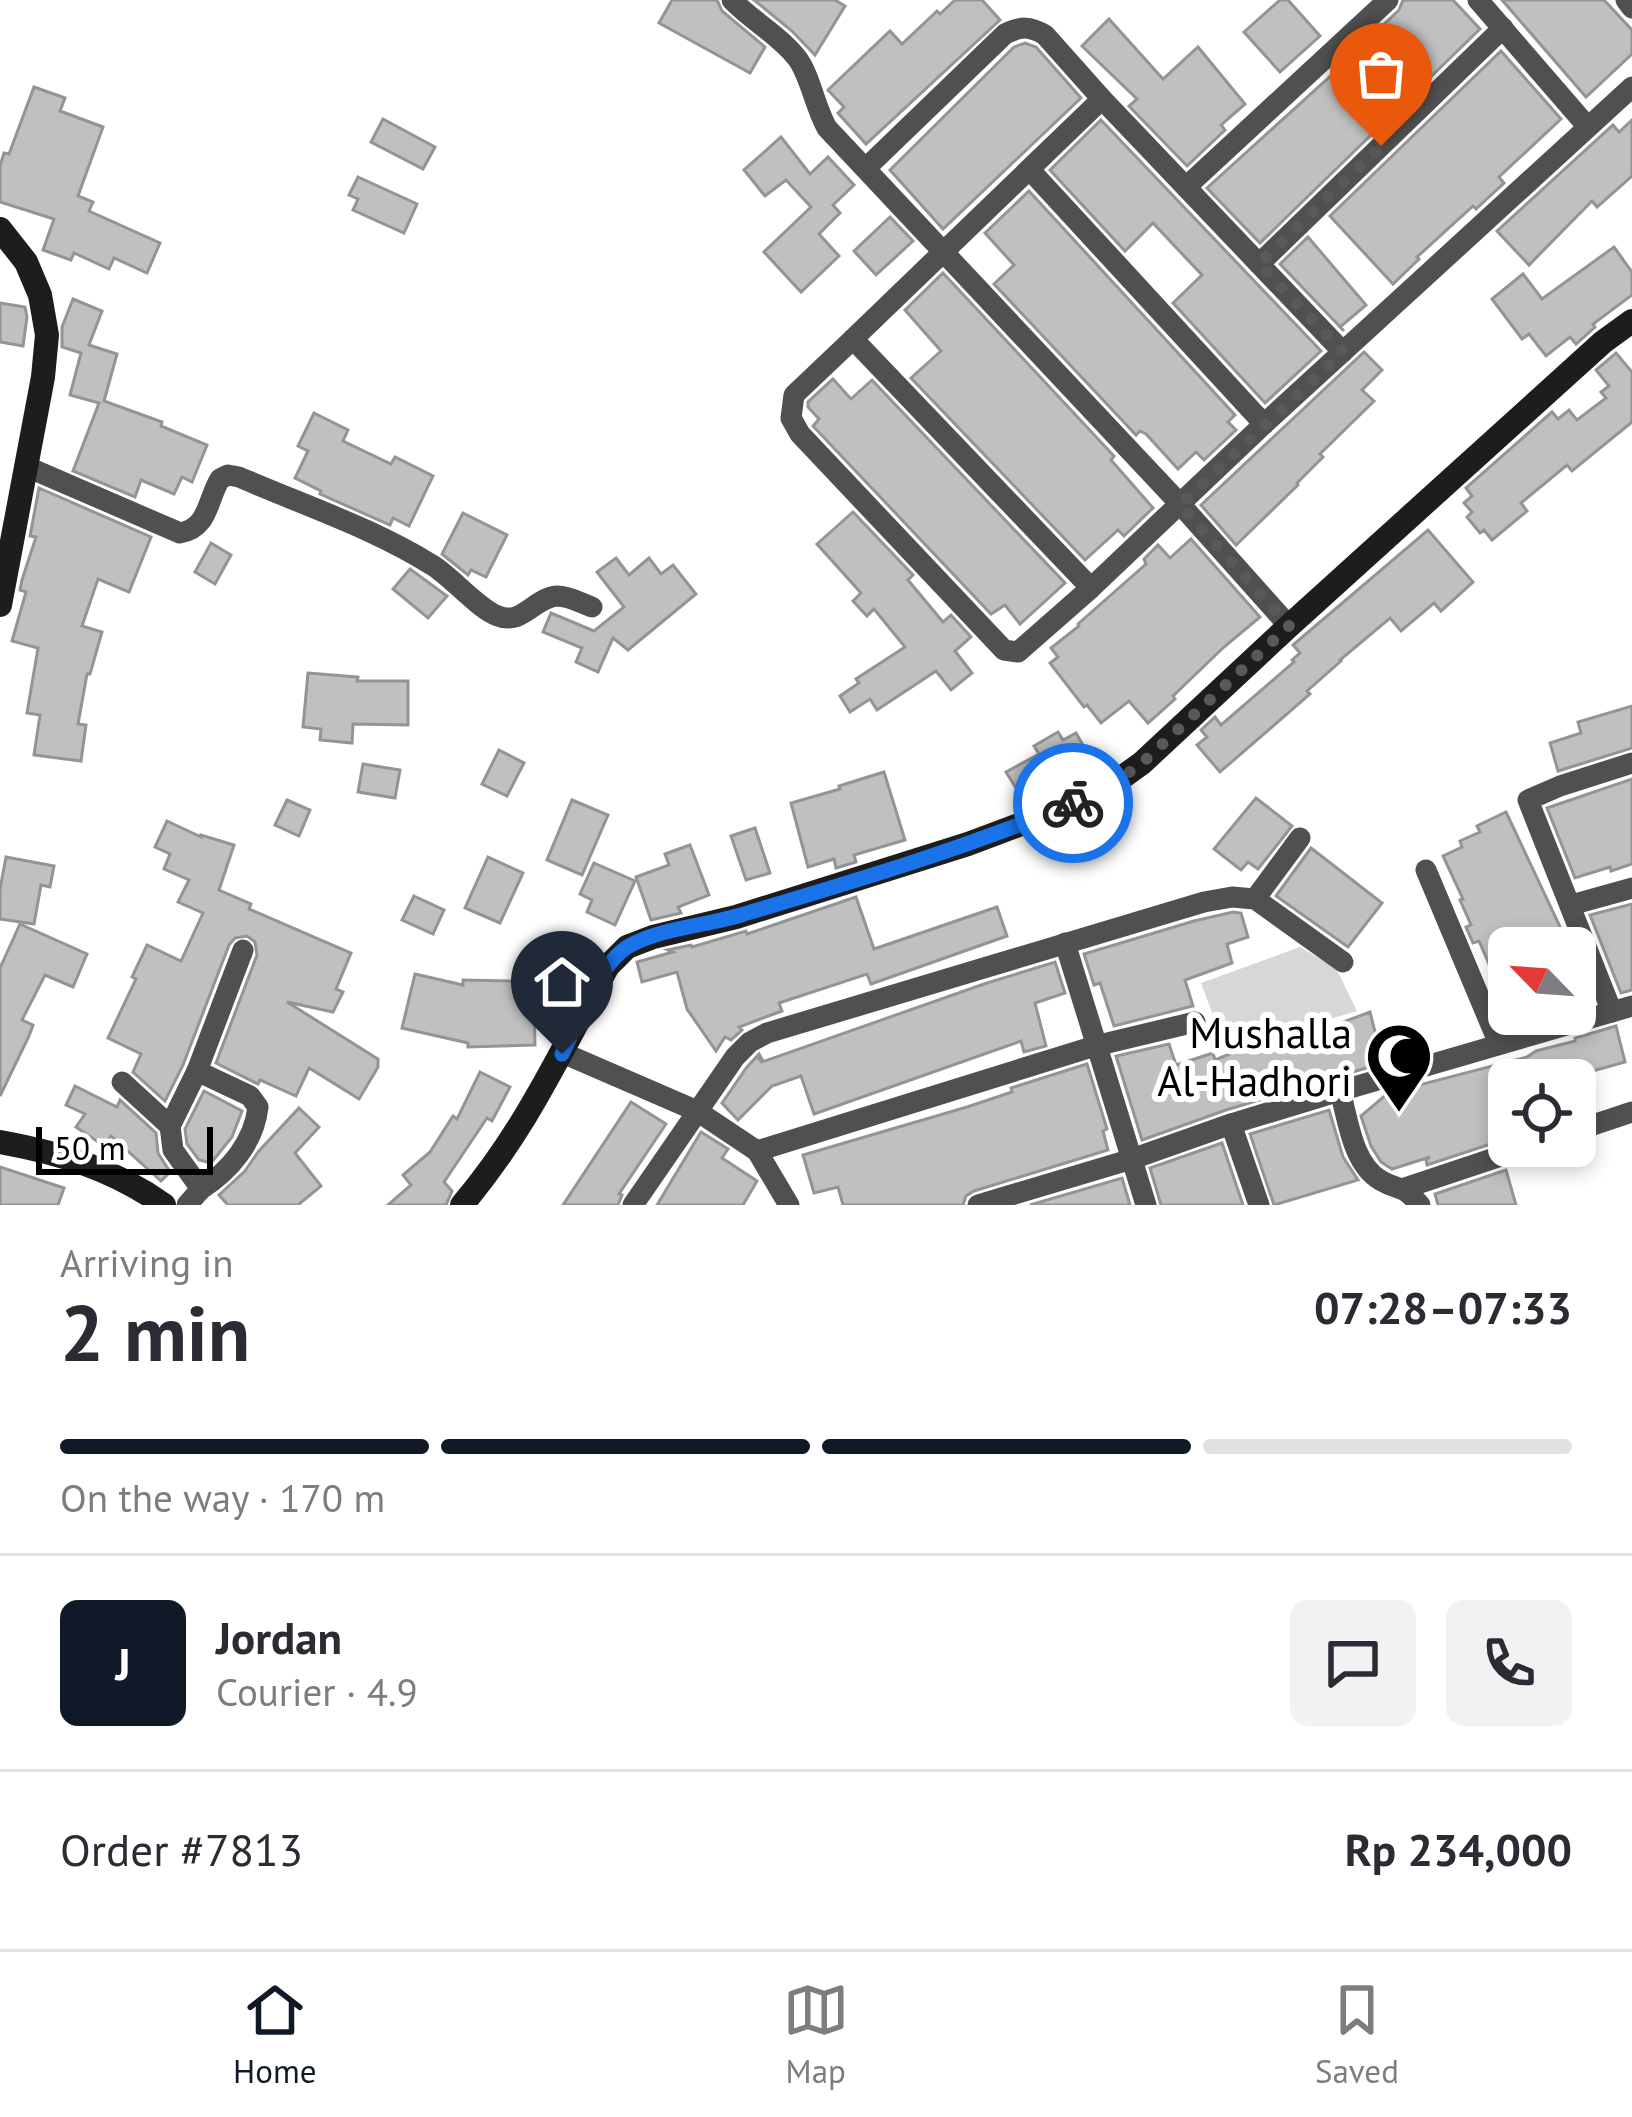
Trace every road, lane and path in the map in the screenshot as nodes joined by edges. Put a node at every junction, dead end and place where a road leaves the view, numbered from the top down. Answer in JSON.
{"nodes":[{"id":1,"x":732,"y":0,"type":"edge"},
{"id":2,"x":1388,"y":0,"type":"edge"},
{"id":3,"x":1478,"y":0,"type":"edge"},
{"id":4,"x":1626,"y":0,"type":"edge"},
{"id":5,"x":1632,"y":8,"type":"edge"},
{"id":6,"x":1503,"y":28,"type":"junction"},
{"id":7,"x":1632,"y":87,"type":"edge"},
{"id":8,"x":1102,"y":99,"type":"junction"},
{"id":9,"x":1587,"y":126,"type":"junction"},
{"id":10,"x":866,"y":168,"type":"junction"},
{"id":11,"x":1030,"y":170,"type":"junction"},
{"id":12,"x":1186,"y":187,"type":"junction"},
{"id":13,"x":0,"y":229,"type":"edge"},
{"id":14,"x":944,"y":254,"type":"junction"},
{"id":15,"x":1259,"y":264,"type":"junction"},
{"id":16,"x":1632,"y":321,"type":"edge"},
{"id":17,"x":853,"y":339,"type":"junction"},
{"id":18,"x":1343,"y":352,"type":"junction"},
{"id":19,"x":1264,"y":424,"type":"junction"},
{"id":20,"x":26,"y":466,"type":"junction"},
{"id":21,"x":1180,"y":505,"type":"junction"},
{"id":22,"x":1091,"y":589,"type":"junction"},
{"id":23,"x":0,"y":605,"type":"edge"},
{"id":24,"x":592,"y":608,"type":"dead end"},
{"id":25,"x":1289,"y":626,"type":"junction"},
{"id":26,"x":1632,"y":764,"type":"edge"},
{"id":27,"x":1300,"y":838,"type":"dead end"},
{"id":28,"x":1426,"y":870,"type":"dead end"},
{"id":29,"x":1632,"y":888,"type":"edge"},
{"id":30,"x":1255,"y":899,"type":"junction"},
{"id":31,"x":1571,"y":905,"type":"junction"},
{"id":32,"x":1065,"y":943,"type":"junction"},
{"id":33,"x":243,"y":950,"type":"dead end"},
{"id":34,"x":1343,"y":962,"type":"dead end"},
{"id":35,"x":1622,"y":1009,"type":"edge"},
{"id":36,"x":1195,"y":1022,"type":"dead end"},
{"id":37,"x":1498,"y":1044,"type":"junction"},
{"id":38,"x":1095,"y":1046,"type":"junction"},
{"id":39,"x":562,"y":1054,"type":"junction"},
{"id":40,"x":197,"y":1071,"type":"junction"},
{"id":41,"x":122,"y":1082,"type":"dead end"},
{"id":42,"x":1340,"y":1091,"type":"junction"},
{"id":43,"x":697,"y":1111,"type":"junction"},
{"id":44,"x":1632,"y":1112,"type":"edge"},
{"id":45,"x":1231,"y":1124,"type":"junction"},
{"id":46,"x":1596,"y":1124,"type":"edge"},
{"id":47,"x":170,"y":1126,"type":"junction"},
{"id":48,"x":0,"y":1142,"type":"edge"},
{"id":49,"x":757,"y":1151,"type":"junction"},
{"id":50,"x":1132,"y":1159,"type":"junction"},
{"id":51,"x":1488,"y":1164,"type":"edge"},
{"id":52,"x":1413,"y":1196,"type":"edge"},
{"id":53,"x":194,"y":1197,"type":"edge"},
{"id":54,"x":785,"y":1202,"type":"edge"},
{"id":55,"x":164,"y":1205,"type":"edge"},
{"id":56,"x":462,"y":1205,"type":"edge"},
{"id":57,"x":633,"y":1205,"type":"edge"},
{"id":58,"x":978,"y":1205,"type":"edge"},
{"id":59,"x":1146,"y":1205,"type":"edge"},
{"id":60,"x":1259,"y":1205,"type":"edge"}],
"edges":[{"from":1,"to":10,"type":"street"},
{"from":2,"to":12,"type":"street"},
{"from":3,"to":6,"type":"street"},
{"from":4,"to":5,"type":"street"},
{"from":6,"to":9,"type":"street"},
{"from":6,"to":15,"type":"street"},
{"from":7,"to":9,"type":"street"},
{"from":8,"to":10,"type":"street"},
{"from":8,"to":11,"type":"street"},
{"from":8,"to":12,"type":"street"},
{"from":9,"to":18,"type":"street"},
{"from":10,"to":14,"type":"street"},
{"from":11,"to":14,"type":"street"},
{"from":11,"to":19,"type":"street"},
{"from":12,"to":15,"type":"street"},
{"from":13,"to":20,"type":"street"},
{"from":14,"to":17,"type":"street"},
{"from":14,"to":21,"type":"street"},
{"from":15,"to":18,"type":"street"},
{"from":16,"to":25,"type":"street"},
{"from":17,"to":22,"type":"street"},
{"from":17,"to":22,"type":"street"},
{"from":18,"to":19,"type":"street"},
{"from":19,"to":21,"type":"street"},
{"from":20,"to":23,"type":"street"},
{"from":20,"to":24,"type":"street"},
{"from":21,"to":22,"type":"street"},
{"from":21,"to":25,"type":"street"},
{"from":25,"to":39,"type":"street"},
{"from":26,"to":31,"type":"street"},
{"from":27,"to":30,"type":"street"},
{"from":28,"to":37,"type":"street"},
{"from":29,"to":31,"type":"street"},
{"from":30,"to":32,"type":"street"},
{"from":30,"to":34,"type":"street"},
{"from":31,"to":35,"type":"street"},
{"from":32,"to":38,"type":"street"},
{"from":32,"to":43,"type":"street"},
{"from":33,"to":40,"type":"street"},
{"from":35,"to":37,"type":"street"},
{"from":36,"to":38,"type":"street"},
{"from":37,"to":42,"type":"street"},
{"from":38,"to":49,"type":"street"},
{"from":38,"to":50,"type":"street"},
{"from":39,"to":43,"type":"street"},
{"from":39,"to":56,"type":"street"},
{"from":40,"to":47,"type":"street"},
{"from":40,"to":53,"type":"street"},
{"from":41,"to":47,"type":"street"},
{"from":42,"to":45,"type":"street"},
{"from":42,"to":52,"type":"street"},
{"from":43,"to":49,"type":"street"},
{"from":43,"to":57,"type":"street"},
{"from":44,"to":46,"type":"street"},
{"from":45,"to":50,"type":"street"},
{"from":45,"to":60,"type":"street"},
{"from":47,"to":53,"type":"street"},
{"from":48,"to":55,"type":"street"},
{"from":49,"to":54,"type":"street"},
{"from":50,"to":58,"type":"street"},
{"from":50,"to":59,"type":"street"},
{"from":51,"to":52,"type":"street"}]}
